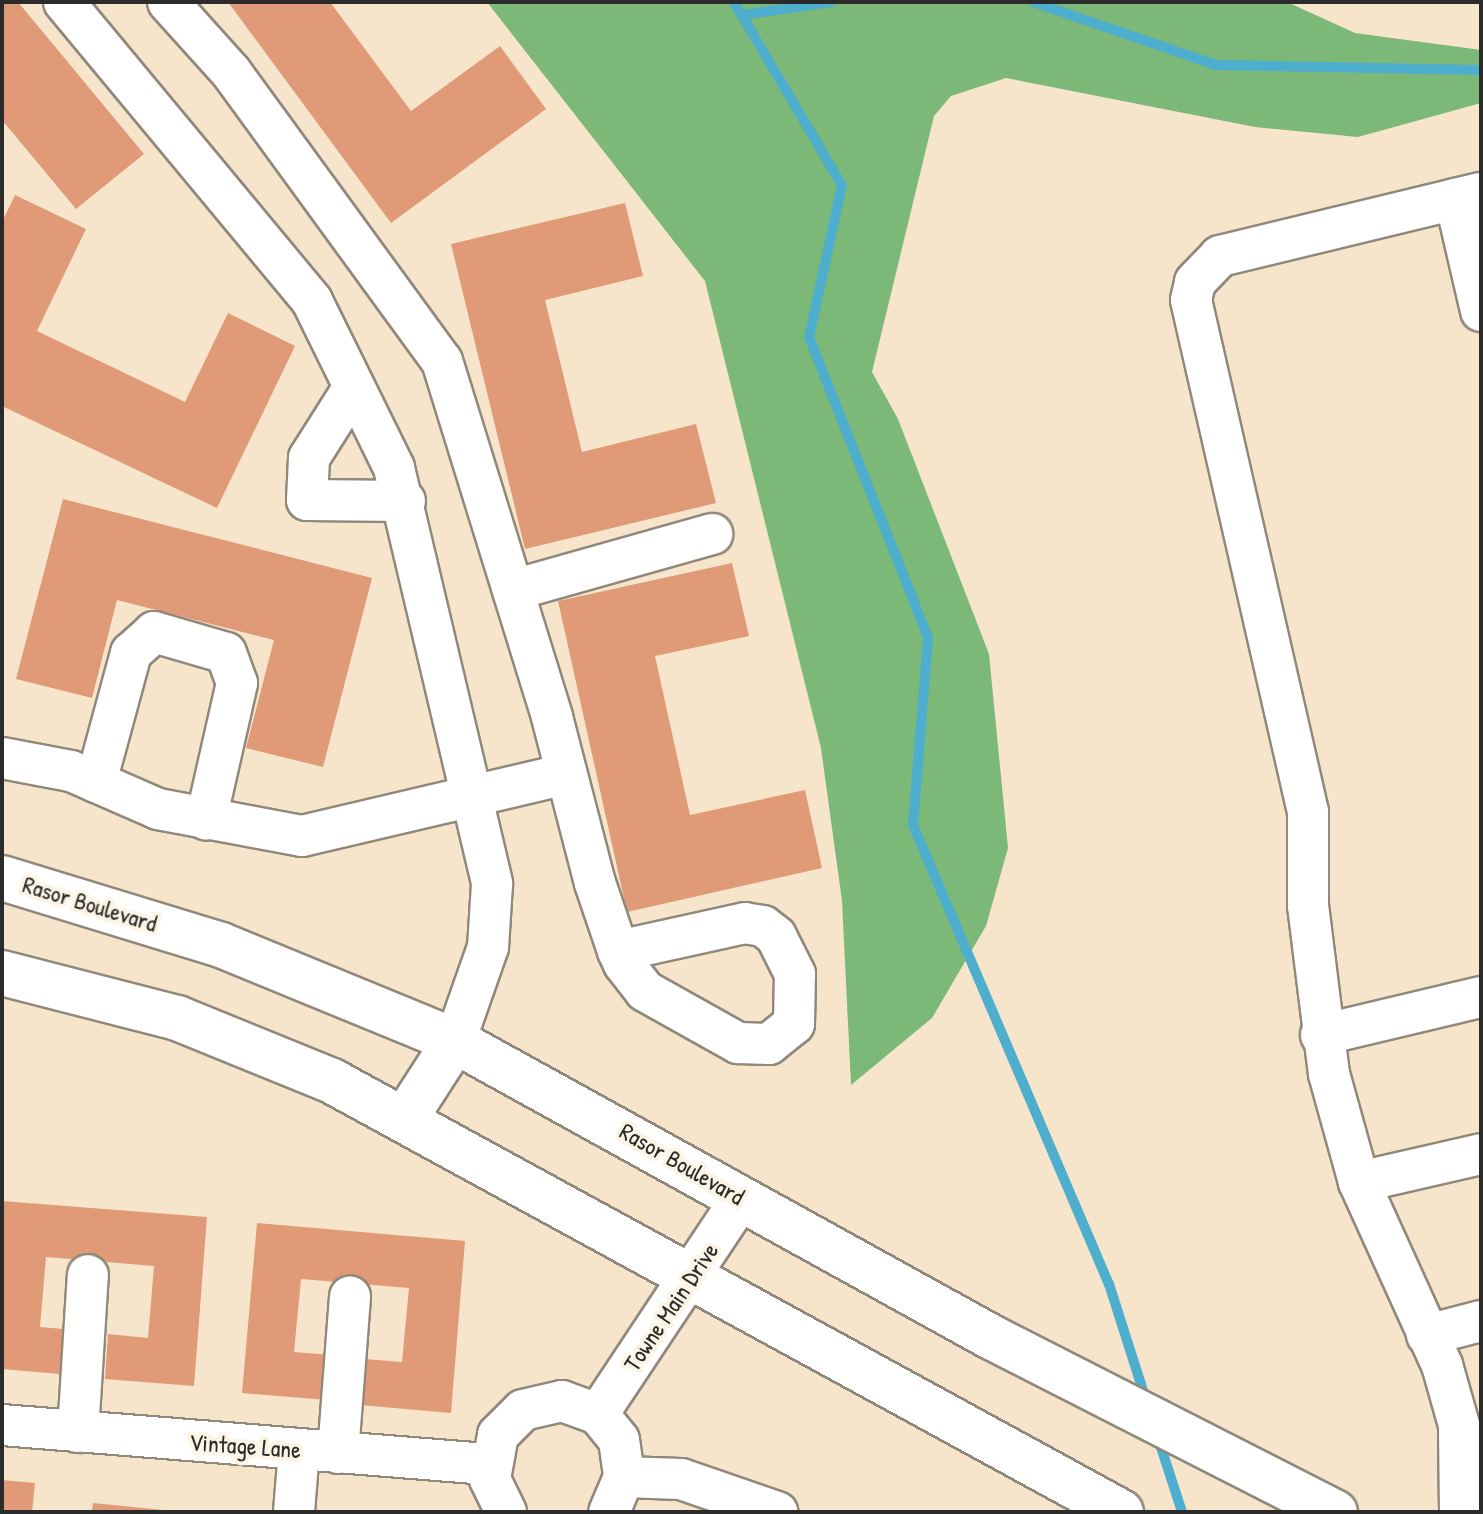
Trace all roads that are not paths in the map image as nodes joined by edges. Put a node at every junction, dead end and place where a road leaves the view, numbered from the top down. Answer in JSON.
{"nodes":[{"id":1,"x":64,"y":2,"type":"edge"},
{"id":2,"x":168,"y":2,"type":"edge"},
{"id":3,"x":1468,"y":196,"type":"edge"},
{"id":4,"x":1481,"y":311,"type":"edge"},
{"id":5,"x":354,"y":387,"type":"junction"},
{"id":6,"x":405,"y":501,"type":"junction"},
{"id":7,"x":712,"y":534,"type":"dead end"},
{"id":8,"x":513,"y":590,"type":"junction"},
{"id":9,"x":2,"y":758,"type":"edge"},
{"id":10,"x":563,"y":775,"type":"junction"},
{"id":11,"x":96,"y":782,"type":"junction"},
{"id":12,"x":470,"y":796,"type":"junction"},
{"id":13,"x":206,"y":820,"type":"junction"},
{"id":14,"x":2,"y":878,"type":"edge"},
{"id":15,"x":618,"y":951,"type":"dead end"},
{"id":16,"x":2,"y":973,"type":"edge"},
{"id":17,"x":1481,"y":997,"type":"edge"},
{"id":18,"x":1321,"y":1035,"type":"junction"},
{"id":19,"x":455,"y":1041,"type":"junction"},
{"id":20,"x":406,"y":1117,"type":"junction"},
{"id":21,"x":1481,"y":1154,"type":"edge"},
{"id":22,"x":1359,"y":1182,"type":"junction"},
{"id":23,"x":741,"y":1199,"type":"junction"},
{"id":24,"x":88,"y":1275,"type":"dead end"},
{"id":25,"x":695,"y":1276,"type":"junction"},
{"id":26,"x":350,"y":1296,"type":"dead end"},
{"id":27,"x":1481,"y":1321,"type":"edge"},
{"id":28,"x":1427,"y":1335,"type":"junction"},
{"id":29,"x":598,"y":1414,"type":"junction"},
{"id":30,"x":2,"y":1425,"type":"edge"},
{"id":31,"x":78,"y":1432,"type":"junction"},
{"id":32,"x":299,"y":1450,"type":"junction"},
{"id":33,"x":338,"y":1453,"type":"junction"},
{"id":34,"x":489,"y":1464,"type":"junction"},
{"id":35,"x":616,"y":1494,"type":"edge"},
{"id":36,"x":1454,"y":1501,"type":"edge"},
{"id":37,"x":1110,"y":1506,"type":"edge"},
{"id":38,"x":294,"y":1512,"type":"edge"},
{"id":39,"x":506,"y":1512,"type":"edge"},
{"id":40,"x":777,"y":1512,"type":"edge"},
{"id":41,"x":1335,"y":1512,"type":"edge"}],
"edges":[{"from":1,"to":5,"type":"street"},
{"from":2,"to":8,"type":"street"},
{"from":3,"to":4,"type":"street"},
{"from":3,"to":18,"type":"street"},
{"from":5,"to":6,"type":"street"},
{"from":5,"to":6,"type":"street"},
{"from":6,"to":12,"type":"street"},
{"from":7,"to":8,"type":"street"},
{"from":8,"to":10,"type":"street"},
{"from":9,"to":11,"type":"street"},
{"from":10,"to":12,"type":"street"},
{"from":10,"to":15,"type":"street"},
{"from":11,"to":13,"type":"street"},
{"from":11,"to":13,"type":"street"},
{"from":12,"to":13,"type":"street"},
{"from":12,"to":19,"type":"street"},
{"from":14,"to":19,"type":"main road","name":"Rasor Boulevard"},
{"from":16,"to":20,"type":"main road"},
{"from":17,"to":18,"type":"street"},
{"from":18,"to":22,"type":"street"},
{"from":19,"to":20,"type":"main road"},
{"from":19,"to":23,"type":"main road","name":"Rasor Boulevard"},
{"from":20,"to":25,"type":"main road"},
{"from":21,"to":22,"type":"street"},
{"from":22,"to":28,"type":"street"},
{"from":23,"to":25,"type":"street","name":"Towne Main Drive"},
{"from":23,"to":41,"type":"main road","name":"Rasor Boulevard"},
{"from":24,"to":31,"type":"street"},
{"from":25,"to":29,"type":"street","name":"Towne Main Drive"},
{"from":25,"to":37,"type":"main road"},
{"from":26,"to":33,"type":"street"},
{"from":27,"to":28,"type":"street"},
{"from":28,"to":36,"type":"street"},
{"from":29,"to":34,"type":"street"},
{"from":29,"to":35,"type":"street"},
{"from":30,"to":31,"type":"street","name":"Vintage Lane"},
{"from":31,"to":32,"type":"street","name":"Vintage Lane"},
{"from":32,"to":33,"type":"street","name":"Vintage Lane"},
{"from":32,"to":38,"type":"street"},
{"from":33,"to":34,"type":"street","name":"Vintage Lane"},
{"from":34,"to":39,"type":"street"},
{"from":35,"to":40,"type":"street"}]}
